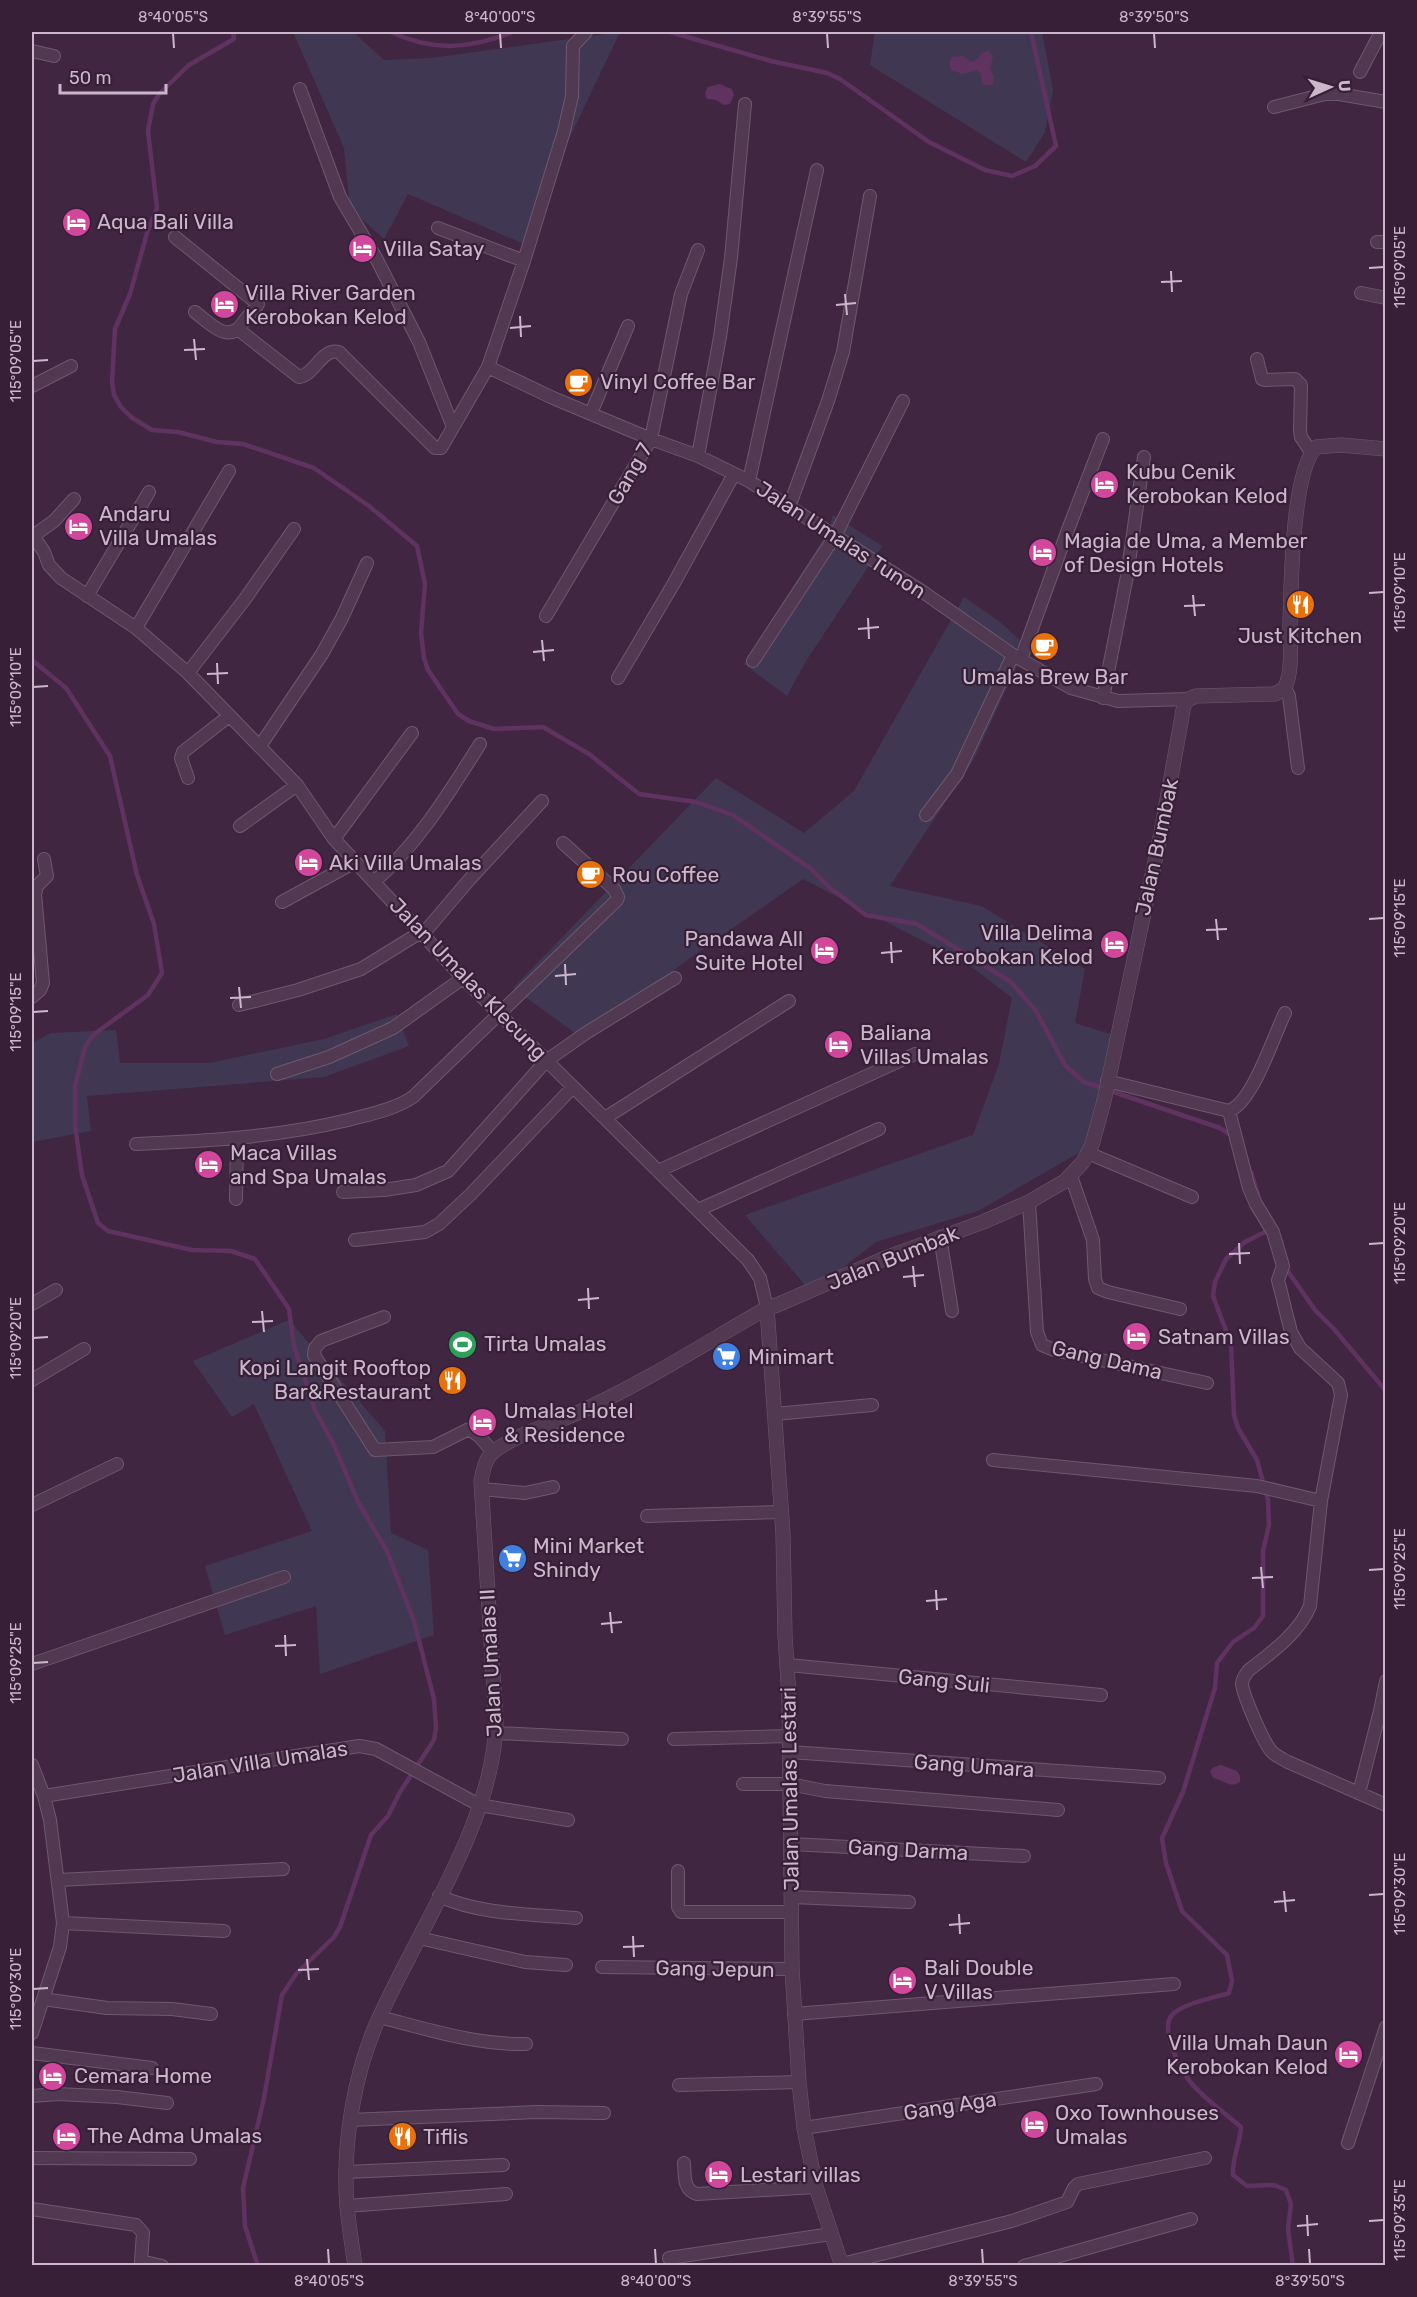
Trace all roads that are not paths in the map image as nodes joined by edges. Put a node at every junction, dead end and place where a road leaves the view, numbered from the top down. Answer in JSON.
{"nodes":[{"id":1,"x":1381,"y":32,"type":"edge"},
{"id":2,"x":583,"y":35,"type":"edge"},
{"id":3,"x":32,"y":51,"type":"edge"},
{"id":4,"x":54,"y":56,"type":"dead end"},
{"id":5,"x":1360,"y":72,"type":"dead end"},
{"id":6,"x":300,"y":88,"type":"dead end"},
{"id":7,"x":1386,"y":102,"type":"edge"},
{"id":8,"x":745,"y":104,"type":"dead end"},
{"id":9,"x":1274,"y":107,"type":"dead end"},
{"id":10,"x":817,"y":170,"type":"dead end"},
{"id":11,"x":870,"y":196,"type":"dead end"},
{"id":12,"x":438,"y":228,"type":"dead end"},
{"id":13,"x":175,"y":237,"type":"dead end"},
{"id":14,"x":698,"y":250,"type":"dead end"},
{"id":15,"x":524,"y":261,"type":"junction"},
{"id":16,"x":1361,"y":293,"type":"dead end"},
{"id":17,"x":1386,"y":298,"type":"edge"},
{"id":18,"x":195,"y":312,"type":"dead end"},
{"id":19,"x":628,"y":326,"type":"dead end"},
{"id":20,"x":240,"y":329,"type":"junction"},
{"id":21,"x":1257,"y":359,"type":"dead end"},
{"id":22,"x":71,"y":366,"type":"dead end"},
{"id":23,"x":488,"y":367,"type":"junction"},
{"id":24,"x":32,"y":386,"type":"edge"},
{"id":25,"x":903,"y":400,"type":"dead end"},
{"id":26,"x":591,"y":413,"type":"junction"},
{"id":27,"x":453,"y":427,"type":"junction"},
{"id":28,"x":651,"y":439,"type":"junction"},
{"id":29,"x":1103,"y":439,"type":"dead end"},
{"id":30,"x":1386,"y":449,"type":"edge"},
{"id":31,"x":1311,"y":452,"type":"junction"},
{"id":32,"x":698,"y":456,"type":"junction"},
{"id":33,"x":1144,"y":457,"type":"dead end"},
{"id":34,"x":229,"y":471,"type":"dead end"},
{"id":35,"x":734,"y":474,"type":"junction"},
{"id":36,"x":749,"y":481,"type":"junction"},
{"id":37,"x":149,"y":492,"type":"dead end"},
{"id":38,"x":75,"y":499,"type":"dead end"},
{"id":39,"x":789,"y":507,"type":"junction"},
{"id":40,"x":294,"y":529,"type":"dead end"},
{"id":41,"x":32,"y":535,"type":"edge"},
{"id":42,"x":835,"y":536,"type":"junction"},
{"id":43,"x":367,"y":562,"type":"dead end"},
{"id":44,"x":87,"y":596,"type":"junction"},
{"id":45,"x":546,"y":616,"type":"dead end"},
{"id":46,"x":136,"y":628,"type":"junction"},
{"id":47,"x":1017,"y":657,"type":"junction"},
{"id":48,"x":753,"y":661,"type":"dead end"},
{"id":49,"x":188,"y":673,"type":"junction"},
{"id":50,"x":618,"y":678,"type":"dead end"},
{"id":51,"x":1285,"y":688,"type":"junction"},
{"id":52,"x":1103,"y":698,"type":"junction"},
{"id":53,"x":1189,"y":699,"type":"junction"},
{"id":54,"x":229,"y":716,"type":"junction"},
{"id":55,"x":412,"y":733,"type":"dead end"},
{"id":56,"x":480,"y":744,"type":"dead end"},
{"id":57,"x":260,"y":746,"type":"junction"},
{"id":58,"x":1298,"y":768,"type":"dead end"},
{"id":59,"x":188,"y":778,"type":"dead end"},
{"id":60,"x":297,"y":785,"type":"junction"},
{"id":61,"x":542,"y":801,"type":"dead end"},
{"id":62,"x":926,"y":814,"type":"dead end"},
{"id":63,"x":240,"y":826,"type":"dead end"},
{"id":64,"x":334,"y":839,"type":"junction"},
{"id":65,"x":563,"y":843,"type":"dead end"},
{"id":66,"x":44,"y":859,"type":"dead end"},
{"id":67,"x":356,"y":862,"type":"junction"},
{"id":68,"x":374,"y":882,"type":"junction"},
{"id":69,"x":282,"y":902,"type":"dead end"},
{"id":70,"x":422,"y":933,"type":"junction"},
{"id":71,"x":464,"y":978,"type":"junction"},
{"id":72,"x":675,"y":978,"type":"dead end"},
{"id":73,"x":32,"y":997,"type":"edge"},
{"id":74,"x":789,"y":1001,"type":"dead end"},
{"id":75,"x":239,"y":1005,"type":"dead end"},
{"id":76,"x":500,"y":1013,"type":"junction"},
{"id":77,"x":1285,"y":1013,"type":"dead end"},
{"id":78,"x":915,"y":1054,"type":"dead end"},
{"id":79,"x":546,"y":1061,"type":"junction"},
{"id":80,"x":277,"y":1074,"type":"dead end"},
{"id":81,"x":1107,"y":1081,"type":"junction"},
{"id":82,"x":573,"y":1087,"type":"junction"},
{"id":83,"x":1229,"y":1111,"type":"junction"},
{"id":84,"x":605,"y":1118,"type":"junction"},
{"id":85,"x":879,"y":1129,"type":"dead end"},
{"id":86,"x":237,"y":1139,"type":"junction"},
{"id":87,"x":136,"y":1143,"type":"dead end"},
{"id":88,"x":1088,"y":1153,"type":"junction"},
{"id":89,"x":658,"y":1171,"type":"junction"},
{"id":90,"x":1071,"y":1176,"type":"junction"},
{"id":91,"x":343,"y":1192,"type":"dead end"},
{"id":92,"x":1192,"y":1197,"type":"dead end"},
{"id":93,"x":237,"y":1199,"type":"dead end"},
{"id":94,"x":1029,"y":1202,"type":"junction"},
{"id":95,"x":698,"y":1210,"type":"junction"},
{"id":96,"x":940,"y":1237,"type":"junction"},
{"id":97,"x":355,"y":1240,"type":"dead end"},
{"id":98,"x":56,"y":1290,"type":"dead end"},
{"id":99,"x":32,"y":1304,"type":"edge"},
{"id":100,"x":767,"y":1308,"type":"junction"},
{"id":101,"x":1180,"y":1309,"type":"dead end"},
{"id":102,"x":952,"y":1311,"type":"dead end"},
{"id":103,"x":384,"y":1317,"type":"dead end"},
{"id":104,"x":84,"y":1349,"type":"dead end"},
{"id":105,"x":32,"y":1380,"type":"edge"},
{"id":106,"x":1207,"y":1383,"type":"dead end"},
{"id":107,"x":873,"y":1405,"type":"dead end"},
{"id":108,"x":775,"y":1414,"type":"junction"},
{"id":109,"x":493,"y":1452,"type":"junction"},
{"id":110,"x":993,"y":1460,"type":"dead end"},
{"id":111,"x":117,"y":1464,"type":"dead end"},
{"id":112,"x":554,"y":1488,"type":"dead end"},
{"id":113,"x":482,"y":1489,"type":"junction"},
{"id":114,"x":1321,"y":1501,"type":"junction"},
{"id":115,"x":32,"y":1504,"type":"edge"},
{"id":116,"x":782,"y":1512,"type":"junction"},
{"id":117,"x":647,"y":1516,"type":"dead end"},
{"id":118,"x":284,"y":1577,"type":"dead end"},
{"id":119,"x":32,"y":1664,"type":"edge"},
{"id":120,"x":788,"y":1665,"type":"junction"},
{"id":121,"x":1386,"y":1681,"type":"edge"},
{"id":122,"x":1101,"y":1695,"type":"dead end"},
{"id":123,"x":495,"y":1733,"type":"junction"},
{"id":124,"x":789,"y":1736,"type":"junction"},
{"id":125,"x":622,"y":1739,"type":"dead end"},
{"id":126,"x":674,"y":1739,"type":"dead end"},
{"id":127,"x":790,"y":1752,"type":"junction"},
{"id":128,"x":32,"y":1765,"type":"edge"},
{"id":129,"x":1159,"y":1778,"type":"dead end"},
{"id":130,"x":743,"y":1784,"type":"dead end"},
{"id":131,"x":789,"y":1784,"type":"junction"},
{"id":132,"x":1359,"y":1793,"type":"junction"},
{"id":133,"x":44,"y":1796,"type":"junction"},
{"id":134,"x":479,"y":1805,"type":"junction"},
{"id":135,"x":1386,"y":1805,"type":"edge"},
{"id":136,"x":1058,"y":1810,"type":"dead end"},
{"id":137,"x":568,"y":1820,"type":"dead end"},
{"id":138,"x":791,"y":1844,"type":"junction"},
{"id":139,"x":1024,"y":1856,"type":"dead end"},
{"id":140,"x":283,"y":1869,"type":"dead end"},
{"id":141,"x":678,"y":1871,"type":"dead end"},
{"id":142,"x":58,"y":1880,"type":"junction"},
{"id":143,"x":440,"y":1896,"type":"junction"},
{"id":144,"x":909,"y":1902,"type":"dead end"},
{"id":145,"x":791,"y":1904,"type":"junction"},
{"id":146,"x":576,"y":1918,"type":"dead end"},
{"id":147,"x":63,"y":1923,"type":"junction"},
{"id":148,"x":224,"y":1931,"type":"dead end"},
{"id":149,"x":419,"y":1938,"type":"junction"},
{"id":150,"x":566,"y":1965,"type":"dead end"},
{"id":151,"x":602,"y":1967,"type":"dead end"},
{"id":152,"x":792,"y":1969,"type":"junction"},
{"id":153,"x":1174,"y":1984,"type":"dead end"},
{"id":154,"x":43,"y":2000,"type":"junction"},
{"id":155,"x":35,"y":2012,"type":"edge"},
{"id":156,"x":211,"y":2014,"type":"dead end"},
{"id":157,"x":794,"y":2014,"type":"junction"},
{"id":158,"x":379,"y":2016,"type":"junction"},
{"id":159,"x":1386,"y":2027,"type":"edge"},
{"id":160,"x":32,"y":2032,"type":"edge"},
{"id":161,"x":526,"y":2044,"type":"dead end"},
{"id":162,"x":32,"y":2053,"type":"edge"},
{"id":163,"x":152,"y":2068,"type":"dead end"},
{"id":164,"x":799,"y":2082,"type":"junction"},
{"id":165,"x":1096,"y":2084,"type":"dead end"},
{"id":166,"x":679,"y":2085,"type":"dead end"},
{"id":167,"x":32,"y":2096,"type":"edge"},
{"id":168,"x":167,"y":2103,"type":"dead end"},
{"id":169,"x":604,"y":2113,"type":"dead end"},
{"id":170,"x":350,"y":2121,"type":"junction"},
{"id":171,"x":804,"y":2128,"type":"junction"},
{"id":172,"x":1348,"y":2143,"type":"dead end"},
{"id":173,"x":32,"y":2157,"type":"edge"},
{"id":174,"x":1206,"y":2158,"type":"dead end"},
{"id":175,"x":190,"y":2159,"type":"dead end"},
{"id":176,"x":684,"y":2163,"type":"dead end"},
{"id":177,"x":503,"y":2165,"type":"dead end"},
{"id":178,"x":346,"y":2172,"type":"junction"},
{"id":179,"x":816,"y":2187,"type":"junction"},
{"id":180,"x":506,"y":2194,"type":"dead end"},
{"id":181,"x":347,"y":2206,"type":"junction"},
{"id":182,"x":32,"y":2209,"type":"edge"},
{"id":183,"x":1191,"y":2219,"type":"dead end"},
{"id":184,"x":831,"y":2234,"type":"junction"},
{"id":185,"x":669,"y":2258,"type":"dead end"},
{"id":186,"x":842,"y":2264,"type":"edge"},
{"id":187,"x":162,"y":2265,"type":"edge"},
{"id":188,"x":355,"y":2265,"type":"edge"},
{"id":189,"x":1024,"y":2265,"type":"edge"}],
"edges":[{"from":1,"to":5,"type":"street"},
{"from":2,"to":15,"type":"street"},
{"from":3,"to":4,"type":"street"},
{"from":6,"to":27,"type":"street"},
{"from":7,"to":9,"type":"street"},
{"from":8,"to":32,"type":"street"},
{"from":10,"to":36,"type":"street"},
{"from":11,"to":39,"type":"street"},
{"from":12,"to":15,"type":"street"},
{"from":13,"to":20,"type":"street"},
{"from":14,"to":28,"type":"street","name":"Gang 7"},
{"from":15,"to":23,"type":"street"},
{"from":16,"to":17,"type":"street"},
{"from":18,"to":20,"type":"street"},
{"from":19,"to":26,"type":"street"},
{"from":20,"to":27,"type":"street"},
{"from":21,"to":31,"type":"street"},
{"from":22,"to":24,"type":"street"},
{"from":23,"to":26,"type":"street","name":"Jalan Umalas Tunon"},
{"from":23,"to":27,"type":"street"},
{"from":25,"to":42,"type":"street"},
{"from":26,"to":28,"type":"street","name":"Jalan Umalas Tunon"},
{"from":28,"to":32,"type":"street","name":"Jalan Umalas Tunon"},
{"from":28,"to":45,"type":"street","name":"Gang 7"},
{"from":29,"to":47,"type":"street"},
{"from":30,"to":31,"type":"street"},
{"from":31,"to":51,"type":"street"},
{"from":32,"to":35,"type":"street","name":"Jalan Umalas Tunon"},
{"from":33,"to":52,"type":"street"},
{"from":34,"to":46,"type":"street"},
{"from":35,"to":36,"type":"street","name":"Jalan Umalas Tunon"},
{"from":35,"to":50,"type":"street"},
{"from":36,"to":39,"type":"street","name":"Jalan Umalas Tunon"},
{"from":37,"to":44,"type":"street"},
{"from":38,"to":41,"type":"street"},
{"from":39,"to":42,"type":"street","name":"Jalan Umalas Tunon"},
{"from":40,"to":49,"type":"street"},
{"from":41,"to":44,"type":"street","name":"Jalan Umalas Klecung"},
{"from":42,"to":47,"type":"street","name":"Jalan Umalas Tunon"},
{"from":42,"to":48,"type":"street"},
{"from":43,"to":57,"type":"street"},
{"from":44,"to":46,"type":"street","name":"Jalan Umalas Klecung"},
{"from":46,"to":49,"type":"street","name":"Jalan Umalas Klecung"},
{"from":47,"to":52,"type":"street","name":"Jalan Umalas Tunon"},
{"from":47,"to":62,"type":"street"},
{"from":49,"to":54,"type":"street","name":"Jalan Umalas Klecung"},
{"from":51,"to":53,"type":"street"},
{"from":51,"to":58,"type":"street"},
{"from":52,"to":53,"type":"street","name":"Jalan Umalas Tunon"},
{"from":53,"to":81,"type":"street","name":"Jalan Bumbak"},
{"from":54,"to":57,"type":"street","name":"Jalan Umalas Klecung"},
{"from":54,"to":59,"type":"street"},
{"from":55,"to":64,"type":"street"},
{"from":56,"to":68,"type":"street"},
{"from":57,"to":60,"type":"street","name":"Jalan Umalas Klecung"},
{"from":60,"to":63,"type":"street"},
{"from":60,"to":64,"type":"street","name":"Jalan Umalas Klecung"},
{"from":61,"to":70,"type":"street"},
{"from":64,"to":67,"type":"street","name":"Jalan Umalas Klecung"},
{"from":65,"to":76,"type":"street"},
{"from":66,"to":73,"type":"street"},
{"from":67,"to":68,"type":"street","name":"Jalan Umalas Klecung"},
{"from":67,"to":69,"type":"street"},
{"from":68,"to":70,"type":"street","name":"Jalan Umalas Klecung"},
{"from":70,"to":71,"type":"street","name":"Jalan Umalas Klecung"},
{"from":70,"to":75,"type":"street"},
{"from":71,"to":76,"type":"street","name":"Jalan Umalas Klecung"},
{"from":71,"to":80,"type":"street"},
{"from":72,"to":79,"type":"street"},
{"from":74,"to":84,"type":"street"},
{"from":76,"to":79,"type":"street","name":"Jalan Umalas Klecung"},
{"from":76,"to":86,"type":"street"},
{"from":77,"to":83,"type":"street"},
{"from":78,"to":89,"type":"street"},
{"from":79,"to":82,"type":"street","name":"Jalan Umalas Klecung"},
{"from":79,"to":91,"type":"street"},
{"from":81,"to":83,"type":"street"},
{"from":81,"to":88,"type":"street","name":"Jalan Bumbak"},
{"from":82,"to":84,"type":"street","name":"Jalan Umalas Klecung"},
{"from":82,"to":97,"type":"street"},
{"from":83,"to":114,"type":"street"},
{"from":84,"to":89,"type":"street","name":"Jalan Umalas Klecung"},
{"from":85,"to":95,"type":"street"},
{"from":86,"to":87,"type":"street"},
{"from":86,"to":93,"type":"street"},
{"from":88,"to":90,"type":"street","name":"Jalan Bumbak"},
{"from":88,"to":92,"type":"street"},
{"from":89,"to":95,"type":"street","name":"Jalan Umalas Klecung"},
{"from":90,"to":94,"type":"street","name":"Jalan Bumbak"},
{"from":90,"to":101,"type":"street"},
{"from":94,"to":96,"type":"street","name":"Jalan Bumbak"},
{"from":94,"to":106,"type":"street","name":"Gang Dama"},
{"from":95,"to":100,"type":"street","name":"Jalan Umalas Klecung"},
{"from":96,"to":100,"type":"street","name":"Jalan Bumbak"},
{"from":96,"to":102,"type":"street"},
{"from":98,"to":99,"type":"street"},
{"from":100,"to":108,"type":"street","name":"Jalan Umalas Lestari"},
{"from":100,"to":109,"type":"street"},
{"from":103,"to":109,"type":"street"},
{"from":104,"to":105,"type":"street"},
{"from":107,"to":108,"type":"street"},
{"from":108,"to":116,"type":"street","name":"Jalan Umalas Lestari"},
{"from":109,"to":113,"type":"street","name":"Jalan Umalas II"},
{"from":110,"to":114,"type":"street"},
{"from":111,"to":115,"type":"street"},
{"from":112,"to":113,"type":"street"},
{"from":113,"to":123,"type":"street","name":"Jalan Umalas II"},
{"from":114,"to":132,"type":"street"},
{"from":116,"to":117,"type":"street"},
{"from":116,"to":120,"type":"street","name":"Jalan Umalas Lestari"},
{"from":118,"to":119,"type":"street"},
{"from":120,"to":122,"type":"street","name":"Gang Suli"},
{"from":120,"to":124,"type":"street","name":"Jalan Umalas Lestari"},
{"from":121,"to":132,"type":"street"},
{"from":123,"to":125,"type":"street"},
{"from":123,"to":134,"type":"street","name":"Jalan Umalas II"},
{"from":124,"to":126,"type":"street"},
{"from":124,"to":127,"type":"street","name":"Jalan Umalas Lestari"},
{"from":127,"to":129,"type":"street","name":"Gang Umara"},
{"from":127,"to":131,"type":"street","name":"Jalan Umalas Lestari"},
{"from":128,"to":133,"type":"street"},
{"from":130,"to":131,"type":"street"},
{"from":131,"to":136,"type":"street"},
{"from":131,"to":138,"type":"street","name":"Jalan Umalas Lestari"},
{"from":132,"to":135,"type":"street"},
{"from":133,"to":134,"type":"street","name":"Jalan Villa Umalas"},
{"from":133,"to":142,"type":"street"},
{"from":134,"to":137,"type":"street","name":"Jalan Villa Umalas"},
{"from":134,"to":143,"type":"street","name":"Jalan Umalas II"},
{"from":138,"to":139,"type":"street","name":"Gang Darma"},
{"from":138,"to":145,"type":"street","name":"Jalan Umalas Lestari"},
{"from":140,"to":142,"type":"street"},
{"from":141,"to":145,"type":"street"},
{"from":142,"to":147,"type":"street"},
{"from":143,"to":146,"type":"street"},
{"from":143,"to":149,"type":"street","name":"Jalan Umalas II"},
{"from":144,"to":145,"type":"street"},
{"from":145,"to":152,"type":"street","name":"Jalan Umalas Lestari"},
{"from":147,"to":148,"type":"street"},
{"from":147,"to":154,"type":"street"},
{"from":149,"to":150,"type":"street"},
{"from":149,"to":158,"type":"street","name":"Jalan Umalas II"},
{"from":151,"to":152,"type":"street","name":"Gang Jepun"},
{"from":152,"to":157,"type":"street","name":"Jalan Umalas Lestari"},
{"from":153,"to":157,"type":"street"},
{"from":154,"to":155,"type":"street"},
{"from":154,"to":156,"type":"street"},
{"from":155,"to":160,"type":"street"},
{"from":157,"to":164,"type":"street","name":"Jalan Umalas Lestari"},
{"from":158,"to":161,"type":"street"},
{"from":158,"to":170,"type":"street","name":"Jalan Umalas II"},
{"from":159,"to":172,"type":"street"},
{"from":162,"to":163,"type":"street"},
{"from":164,"to":166,"type":"street"},
{"from":164,"to":171,"type":"street","name":"Jalan Umalas Lestari"},
{"from":165,"to":171,"type":"street","name":"Gang Aga"},
{"from":167,"to":168,"type":"street"},
{"from":169,"to":170,"type":"street"},
{"from":170,"to":178,"type":"street","name":"Jalan Umalas II"},
{"from":171,"to":179,"type":"street","name":"Jalan Umalas Lestari"},
{"from":173,"to":175,"type":"street"},
{"from":174,"to":186,"type":"street"},
{"from":176,"to":179,"type":"street"},
{"from":177,"to":178,"type":"street"},
{"from":178,"to":181,"type":"street","name":"Jalan Umalas II"},
{"from":179,"to":184,"type":"street","name":"Jalan Umalas Lestari"},
{"from":180,"to":181,"type":"street"},
{"from":181,"to":188,"type":"street","name":"Jalan Umalas II"},
{"from":182,"to":187,"type":"street"},
{"from":183,"to":189,"type":"street"},
{"from":184,"to":185,"type":"street"},
{"from":184,"to":186,"type":"street","name":"Jalan Umalas Lestari"}]}
